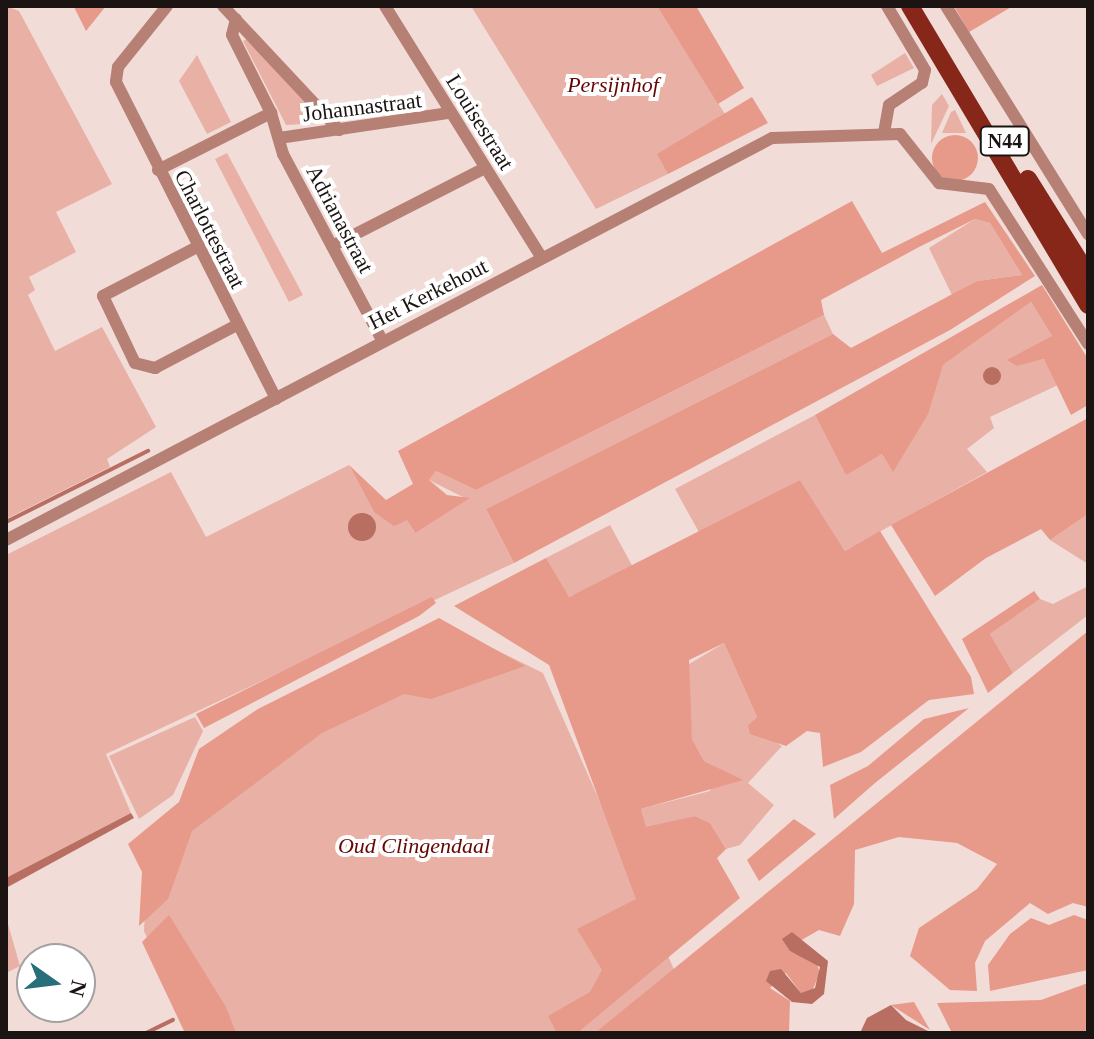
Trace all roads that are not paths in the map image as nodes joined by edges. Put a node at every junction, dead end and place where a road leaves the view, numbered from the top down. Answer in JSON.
{"nodes":[{"id":1,"x":167,"y":6,"type":"edge"},
{"id":2,"x":223,"y":6,"type":"edge"},
{"id":3,"x":385,"y":6,"type":"edge"},
{"id":4,"x":887,"y":6,"type":"edge"},
{"id":5,"x":910,"y":6,"type":"edge"},
{"id":6,"x":923,"y":6,"type":"edge"},
{"id":7,"x":946,"y":6,"type":"edge"},
{"id":8,"x":236,"y":19,"type":"junction"},
{"id":9,"x":271,"y":113,"type":"junction"},
{"id":10,"x":449,"y":113,"type":"junction"},
{"id":11,"x":339,"y":130,"type":"junction"},
{"id":12,"x":884,"y":133,"type":"junction"},
{"id":13,"x":279,"y":138,"type":"junction"},
{"id":14,"x":485,"y":168,"type":"junction"},
{"id":15,"x":158,"y":170,"type":"junction"},
{"id":16,"x":1088,"y":234,"type":"edge"},
{"id":17,"x":332,"y":246,"type":"junction"},
{"id":18,"x":197,"y":247,"type":"junction"},
{"id":19,"x":542,"y":258,"type":"junction"},
{"id":20,"x":1088,"y":275,"type":"edge"},
{"id":21,"x":1088,"y":305,"type":"edge"},
{"id":22,"x":237,"y":325,"type":"junction"},
{"id":23,"x":382,"y":340,"type":"junction"},
{"id":24,"x":1088,"y":344,"type":"edge"},
{"id":25,"x":276,"y":399,"type":"junction"},
{"id":26,"x":6,"y":540,"type":"edge"}],
"edges":[{"from":1,"to":15,"type":"street","name":"Charlottestraat"},
{"from":2,"to":8,"type":"street"},
{"from":3,"to":10,"type":"street","name":"Louisestraat"},
{"from":4,"to":12,"type":"street"},
{"from":5,"to":21,"type":"main road","number":"N44"},
{"from":6,"to":20,"type":"main road","number":"N44"},
{"from":7,"to":16,"type":"street"},
{"from":8,"to":9,"type":"street","name":"Adrianastraat"},
{"from":8,"to":11,"type":"street"},
{"from":9,"to":13,"type":"street","name":"Adrianastraat"},
{"from":9,"to":15,"type":"street"},
{"from":10,"to":11,"type":"street","name":"Johannastraat"},
{"from":10,"to":14,"type":"street","name":"Louisestraat"},
{"from":11,"to":13,"type":"street","name":"Johannastraat"},
{"from":12,"to":19,"type":"street","name":"Het Kerkehout"},
{"from":12,"to":24,"type":"street"},
{"from":13,"to":17,"type":"street","name":"Adrianastraat"},
{"from":14,"to":17,"type":"street"},
{"from":14,"to":19,"type":"street","name":"Louisestraat"},
{"from":15,"to":18,"type":"street","name":"Charlottestraat"},
{"from":17,"to":23,"type":"street","name":"Adrianastraat"},
{"from":18,"to":22,"type":"street","name":"Charlottestraat"},
{"from":18,"to":22,"type":"street"},
{"from":19,"to":23,"type":"street","name":"Het Kerkehout"},
{"from":22,"to":25,"type":"street","name":"Charlottestraat"},
{"from":23,"to":25,"type":"street","name":"Het Kerkehout"},
{"from":25,"to":26,"type":"street","name":"Het Kerkehout"}]}
